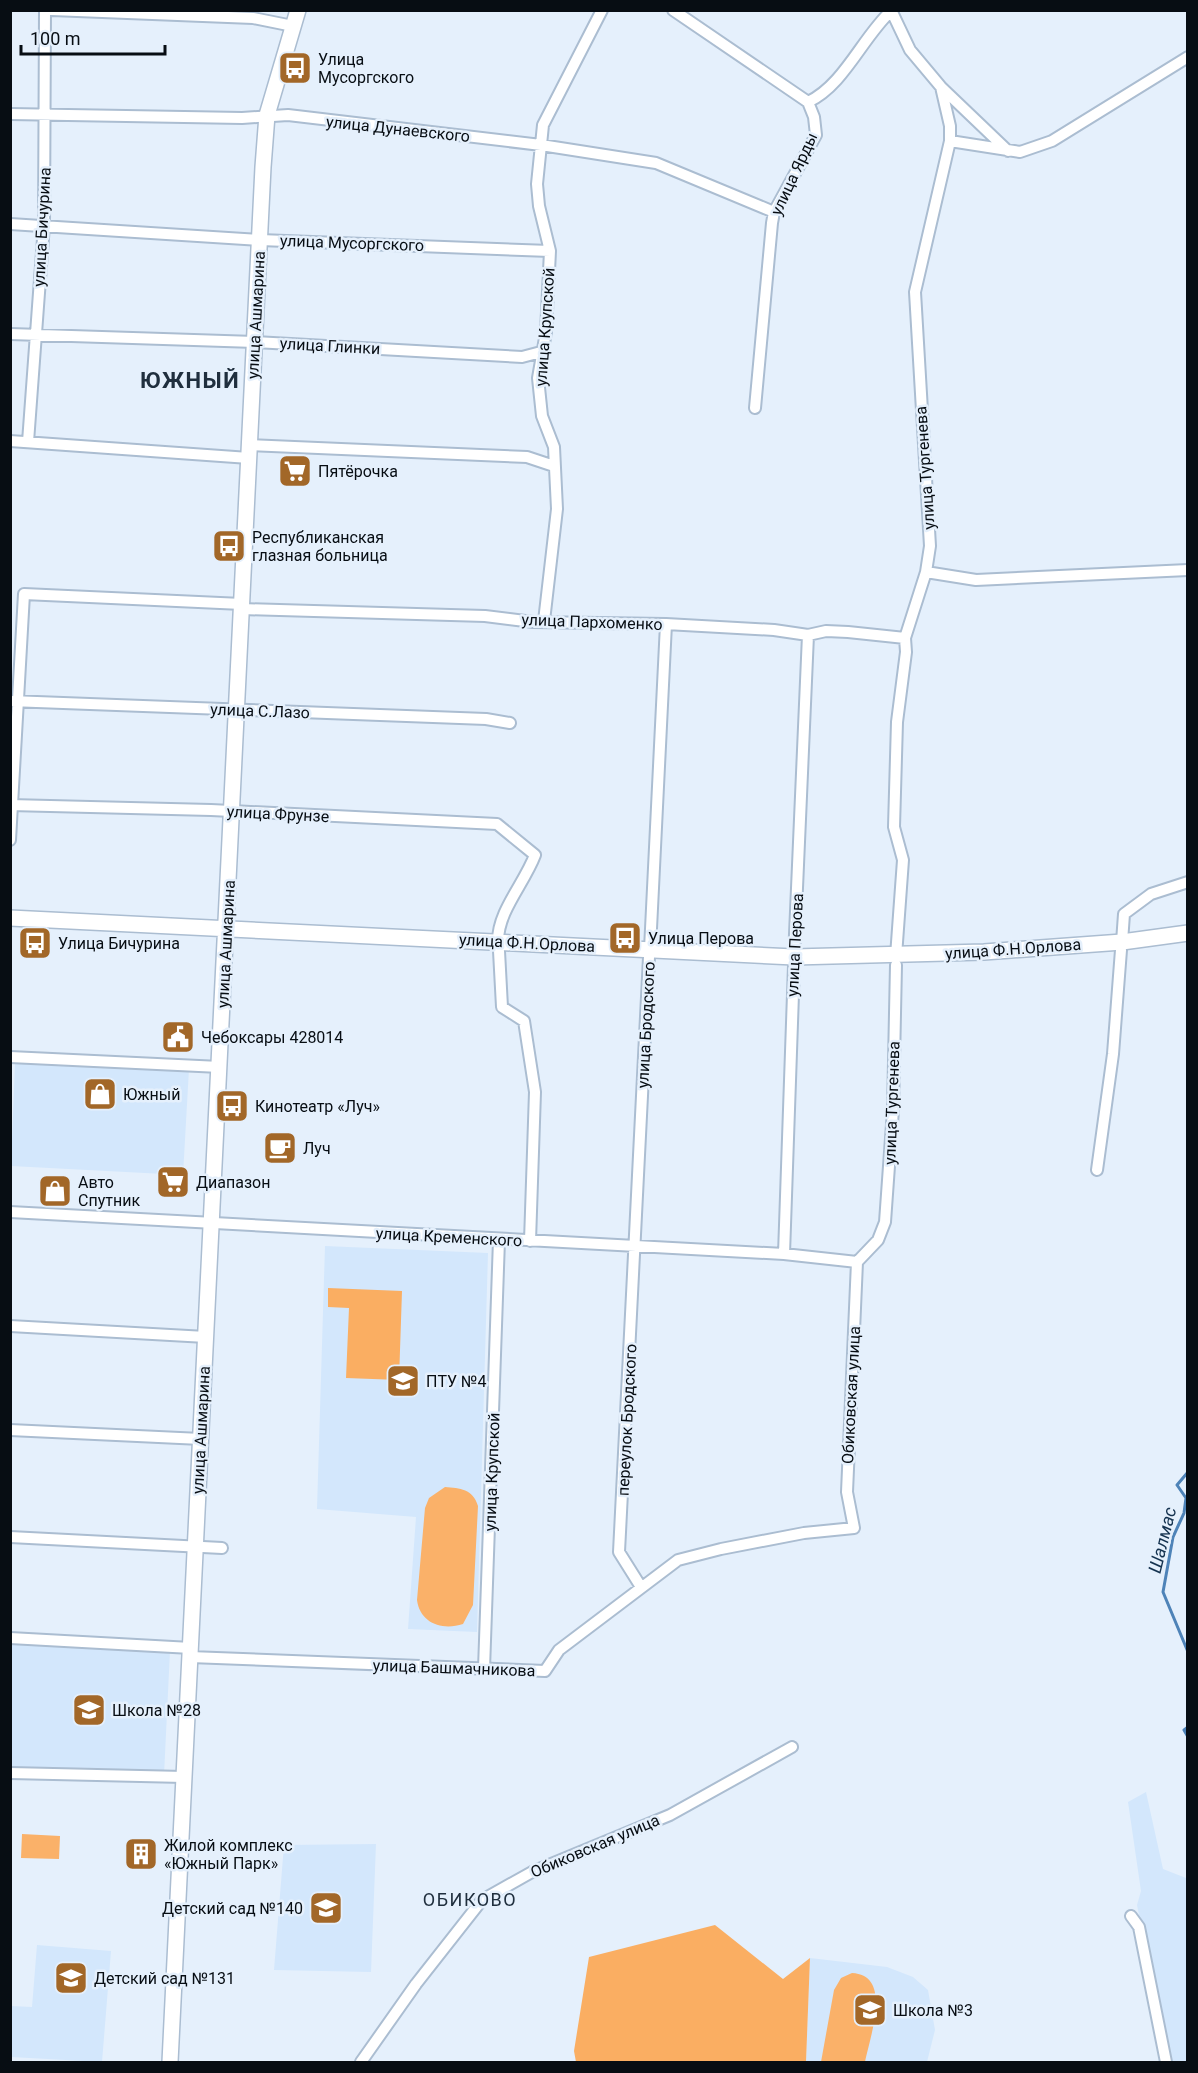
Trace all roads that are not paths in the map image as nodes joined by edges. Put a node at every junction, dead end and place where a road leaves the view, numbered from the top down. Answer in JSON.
{"nodes":[{"id":1,"x":45,"y":10,"type":"edge"},
{"id":2,"x":52,"y":10,"type":"edge"},
{"id":3,"x":298,"y":10,"type":"edge"},
{"id":4,"x":602,"y":10,"type":"edge"},
{"id":5,"x":673,"y":10,"type":"edge"},
{"id":6,"x":891,"y":11,"type":"edge"},
{"id":7,"x":293,"y":26,"type":"junction"},
{"id":8,"x":1188,"y":57,"type":"edge"},
{"id":9,"x":941,"y":87,"type":"junction"},
{"id":10,"x":808,"y":102,"type":"junction"},
{"id":11,"x":10,"y":114,"type":"edge"},
{"id":12,"x":45,"y":115,"type":"junction"},
{"id":13,"x":267,"y":115,"type":"junction"},
{"id":14,"x":950,"y":141,"type":"junction"},
{"id":15,"x":541,"y":145,"type":"junction"},
{"id":16,"x":1008,"y":151,"type":"junction"},
{"id":17,"x":774,"y":212,"type":"junction"},
{"id":18,"x":10,"y":224,"type":"edge"},
{"id":19,"x":44,"y":225,"type":"junction"},
{"id":20,"x":260,"y":240,"type":"junction"},
{"id":21,"x":550,"y":251,"type":"junction"},
{"id":22,"x":10,"y":334,"type":"edge"},
{"id":23,"x":35,"y":334,"type":"junction"},
{"id":24,"x":255,"y":342,"type":"junction"},
{"id":25,"x":541,"y":352,"type":"junction"},
{"id":26,"x":755,"y":408,"type":"dead end"},
{"id":27,"x":10,"y":441,"type":"edge"},
{"id":28,"x":28,"y":442,"type":"junction"},
{"id":29,"x":250,"y":452,"type":"junction"},
{"id":30,"x":554,"y":466,"type":"junction"},
{"id":31,"x":1188,"y":570,"type":"edge"},
{"id":32,"x":926,"y":572,"type":"junction"},
{"id":33,"x":242,"y":607,"type":"junction"},
{"id":34,"x":544,"y":621,"type":"junction"},
{"id":35,"x":666,"y":624,"type":"junction"},
{"id":36,"x":808,"y":635,"type":"junction"},
{"id":37,"x":905,"y":638,"type":"junction"},
{"id":38,"x":15,"y":701,"type":"edge"},
{"id":39,"x":237,"y":711,"type":"junction"},
{"id":40,"x":510,"y":723,"type":"dead end"},
{"id":41,"x":11,"y":805,"type":"edge"},
{"id":42,"x":232,"y":811,"type":"junction"},
{"id":43,"x":10,"y":840,"type":"edge"},
{"id":44,"x":1188,"y":882,"type":"edge"},
{"id":45,"x":10,"y":918,"type":"edge"},
{"id":46,"x":10,"y":927,"type":"edge"},
{"id":47,"x":1188,"y":933,"type":"edge"},
{"id":48,"x":226,"y":934,"type":"junction"},
{"id":49,"x":1188,"y":942,"type":"edge"},
{"id":50,"x":498,"y":946,"type":"junction"},
{"id":51,"x":1121,"y":946,"type":"junction"},
{"id":52,"x":649,"y":953,"type":"junction"},
{"id":53,"x":794,"y":961,"type":"junction"},
{"id":54,"x":896,"y":961,"type":"junction"},
{"id":55,"x":10,"y":1057,"type":"edge"},
{"id":56,"x":220,"y":1067,"type":"junction"},
{"id":57,"x":1097,"y":1170,"type":"dead end"},
{"id":58,"x":10,"y":1212,"type":"edge"},
{"id":59,"x":212,"y":1224,"type":"junction"},
{"id":60,"x":500,"y":1239,"type":"junction"},
{"id":61,"x":530,"y":1241,"type":"junction"},
{"id":62,"x":636,"y":1245,"type":"junction"},
{"id":63,"x":784,"y":1254,"type":"junction"},
{"id":64,"x":857,"y":1262,"type":"junction"},
{"id":65,"x":10,"y":1326,"type":"edge"},
{"id":66,"x":206,"y":1336,"type":"junction"},
{"id":67,"x":10,"y":1430,"type":"edge"},
{"id":68,"x":201,"y":1439,"type":"junction"},
{"id":69,"x":854,"y":1528,"type":"joint"},
{"id":70,"x":10,"y":1537,"type":"edge"},
{"id":71,"x":196,"y":1547,"type":"junction"},
{"id":72,"x":222,"y":1548,"type":"dead end"},
{"id":73,"x":641,"y":1587,"type":"junction"},
{"id":74,"x":10,"y":1638,"type":"edge"},
{"id":75,"x":190,"y":1653,"type":"junction"},
{"id":76,"x":484,"y":1670,"type":"junction"},
{"id":77,"x":792,"y":1747,"type":"dead end"},
{"id":78,"x":10,"y":1773,"type":"edge"},
{"id":79,"x":184,"y":1778,"type":"junction"},
{"id":80,"x":1131,"y":1916,"type":"dead end"},
{"id":81,"x":170,"y":2062,"type":"edge"},
{"id":82,"x":361,"y":2062,"type":"edge"},
{"id":83,"x":1166,"y":2062,"type":"edge"}],
"edges":[{"from":1,"to":12,"type":"street","name":"улица Бичурина"},
{"from":2,"to":7,"type":"street"},
{"from":3,"to":7,"type":"street","name":"улица Ашмарина"},
{"from":4,"to":15,"type":"street","name":"улица Крупской"},
{"from":5,"to":10,"type":"street"},
{"from":6,"to":9,"type":"street"},
{"from":6,"to":10,"type":"street"},
{"from":7,"to":13,"type":"street","name":"улица Ашмарина"},
{"from":8,"to":16,"type":"street"},
{"from":9,"to":14,"type":"street","name":"улица Тургенева"},
{"from":9,"to":16,"type":"street"},
{"from":10,"to":17,"type":"street","name":"улица Ярды"},
{"from":11,"to":12,"type":"street","name":"улица Дунаевского"},
{"from":12,"to":13,"type":"street","name":"улица Дунаевского"},
{"from":12,"to":19,"type":"street","name":"улица Бичурина"},
{"from":13,"to":15,"type":"street","name":"улица Дунаевского"},
{"from":13,"to":20,"type":"street","name":"улица Ашмарина"},
{"from":14,"to":16,"type":"street"},
{"from":14,"to":32,"type":"street","name":"улица Тургенева"},
{"from":15,"to":17,"type":"street","name":"улица Дунаевского"},
{"from":15,"to":21,"type":"street","name":"улица Крупской"},
{"from":17,"to":26,"type":"street","name":"улица Ярды"},
{"from":18,"to":19,"type":"street","name":"улица Мусоргского"},
{"from":19,"to":20,"type":"street","name":"улица Мусоргского"},
{"from":19,"to":23,"type":"street","name":"улица Бичурина"},
{"from":20,"to":21,"type":"street","name":"улица Мусоргского"},
{"from":20,"to":24,"type":"street","name":"улица Ашмарина"},
{"from":21,"to":25,"type":"street","name":"улица Крупской"},
{"from":22,"to":23,"type":"street","name":"улица Глинки"},
{"from":23,"to":24,"type":"street","name":"улица Глинки"},
{"from":23,"to":28,"type":"street","name":"улица Бичурина"},
{"from":24,"to":25,"type":"street","name":"улица Глинки"},
{"from":24,"to":29,"type":"street","name":"улица Ашмарина"},
{"from":25,"to":30,"type":"street","name":"улица Крупской"},
{"from":27,"to":28,"type":"street"},
{"from":28,"to":29,"type":"street"},
{"from":29,"to":30,"type":"street"},
{"from":29,"to":33,"type":"street","name":"улица Ашмарина"},
{"from":30,"to":34,"type":"street","name":"улица Крупской"},
{"from":31,"to":32,"type":"street"},
{"from":32,"to":37,"type":"street","name":"улица Тургенева"},
{"from":33,"to":34,"type":"street","name":"улица Пархоменко"},
{"from":33,"to":38,"type":"street","name":"улица Пархоменко"},
{"from":33,"to":39,"type":"street","name":"улица Ашмарина"},
{"from":34,"to":35,"type":"street","name":"улица Пархоменко"},
{"from":35,"to":36,"type":"street","name":"улица Пархоменко"},
{"from":35,"to":52,"type":"street","name":"улица Бродского"},
{"from":36,"to":37,"type":"street","name":"улица Пархоменко"},
{"from":36,"to":53,"type":"street","name":"улица Перова"},
{"from":37,"to":54,"type":"street","name":"улица Тургенева"},
{"from":38,"to":39,"type":"street","name":"улица С.Лазо"},
{"from":38,"to":41,"type":"street"},
{"from":39,"to":40,"type":"street","name":"улица С.Лазо"},
{"from":39,"to":42,"type":"street","name":"улица Ашмарина"},
{"from":41,"to":42,"type":"street","name":"улица Фрунзе"},
{"from":41,"to":43,"type":"street"},
{"from":42,"to":48,"type":"street","name":"улица Ашмарина"},
{"from":42,"to":50,"type":"street","name":"улица Фрунзе"},
{"from":44,"to":51,"type":"street"},
{"from":45,"to":48,"type":"street","name":"улица Ф.Н.Орлова"},
{"from":46,"to":48,"type":"street","name":"улица Ф.Н.Орлова"},
{"from":47,"to":51,"type":"street","name":"улица Ф.Н.Орлова"},
{"from":48,"to":50,"type":"street","name":"улица Ф.Н.Орлова"},
{"from":48,"to":56,"type":"street","name":"улица Ашмарина"},
{"from":49,"to":51,"type":"street","name":"улица Ф.Н.Орлова"},
{"from":50,"to":52,"type":"street","name":"улица Ф.Н.Орлова"},
{"from":50,"to":61,"type":"street"},
{"from":51,"to":54,"type":"street","name":"улица Ф.Н.Орлова"},
{"from":51,"to":57,"type":"street"},
{"from":52,"to":53,"type":"street","name":"улица Ф.Н.Орлова"},
{"from":52,"to":62,"type":"street","name":"улица Бродского"},
{"from":53,"to":54,"type":"street","name":"улица Ф.Н.Орлова"},
{"from":53,"to":63,"type":"street","name":"улица Перова"},
{"from":54,"to":64,"type":"street","name":"улица Тургенева"},
{"from":55,"to":56,"type":"street"},
{"from":56,"to":59,"type":"street","name":"улица Ашмарина"},
{"from":58,"to":59,"type":"street","name":"улица Кременского"},
{"from":59,"to":60,"type":"street","name":"улица Кременского"},
{"from":59,"to":66,"type":"street","name":"улица Ашмарина"},
{"from":60,"to":61,"type":"street","name":"улица Кременского"},
{"from":60,"to":76,"type":"street","name":"улица Крупской"},
{"from":61,"to":62,"type":"street","name":"улица Кременского"},
{"from":62,"to":63,"type":"street","name":"улица Кременского"},
{"from":62,"to":73,"type":"street","name":"переулок Бродского"},
{"from":63,"to":64,"type":"street","name":"улица Кременского"},
{"from":64,"to":69,"type":"street","name":"Обиковская улица"},
{"from":65,"to":66,"type":"street"},
{"from":66,"to":68,"type":"street","name":"улица Ашмарина"},
{"from":67,"to":68,"type":"street"},
{"from":68,"to":71,"type":"street","name":"улица Ашмарина"},
{"from":69,"to":73,"type":"street","name":"улица Башмачникова"},
{"from":70,"to":71,"type":"street"},
{"from":71,"to":72,"type":"street"},
{"from":71,"to":75,"type":"street","name":"улица Ашмарина"},
{"from":73,"to":76,"type":"street","name":"улица Башмачникова"},
{"from":74,"to":75,"type":"street","name":"улица Башмачникова"},
{"from":75,"to":76,"type":"street","name":"улица Башмачникова"},
{"from":75,"to":79,"type":"street","name":"улица Ашмарина"},
{"from":77,"to":82,"type":"street","name":"Обиковская улица"},
{"from":78,"to":79,"type":"street"},
{"from":79,"to":81,"type":"street","name":"улица Ашмарина"},
{"from":80,"to":83,"type":"street"}]}
